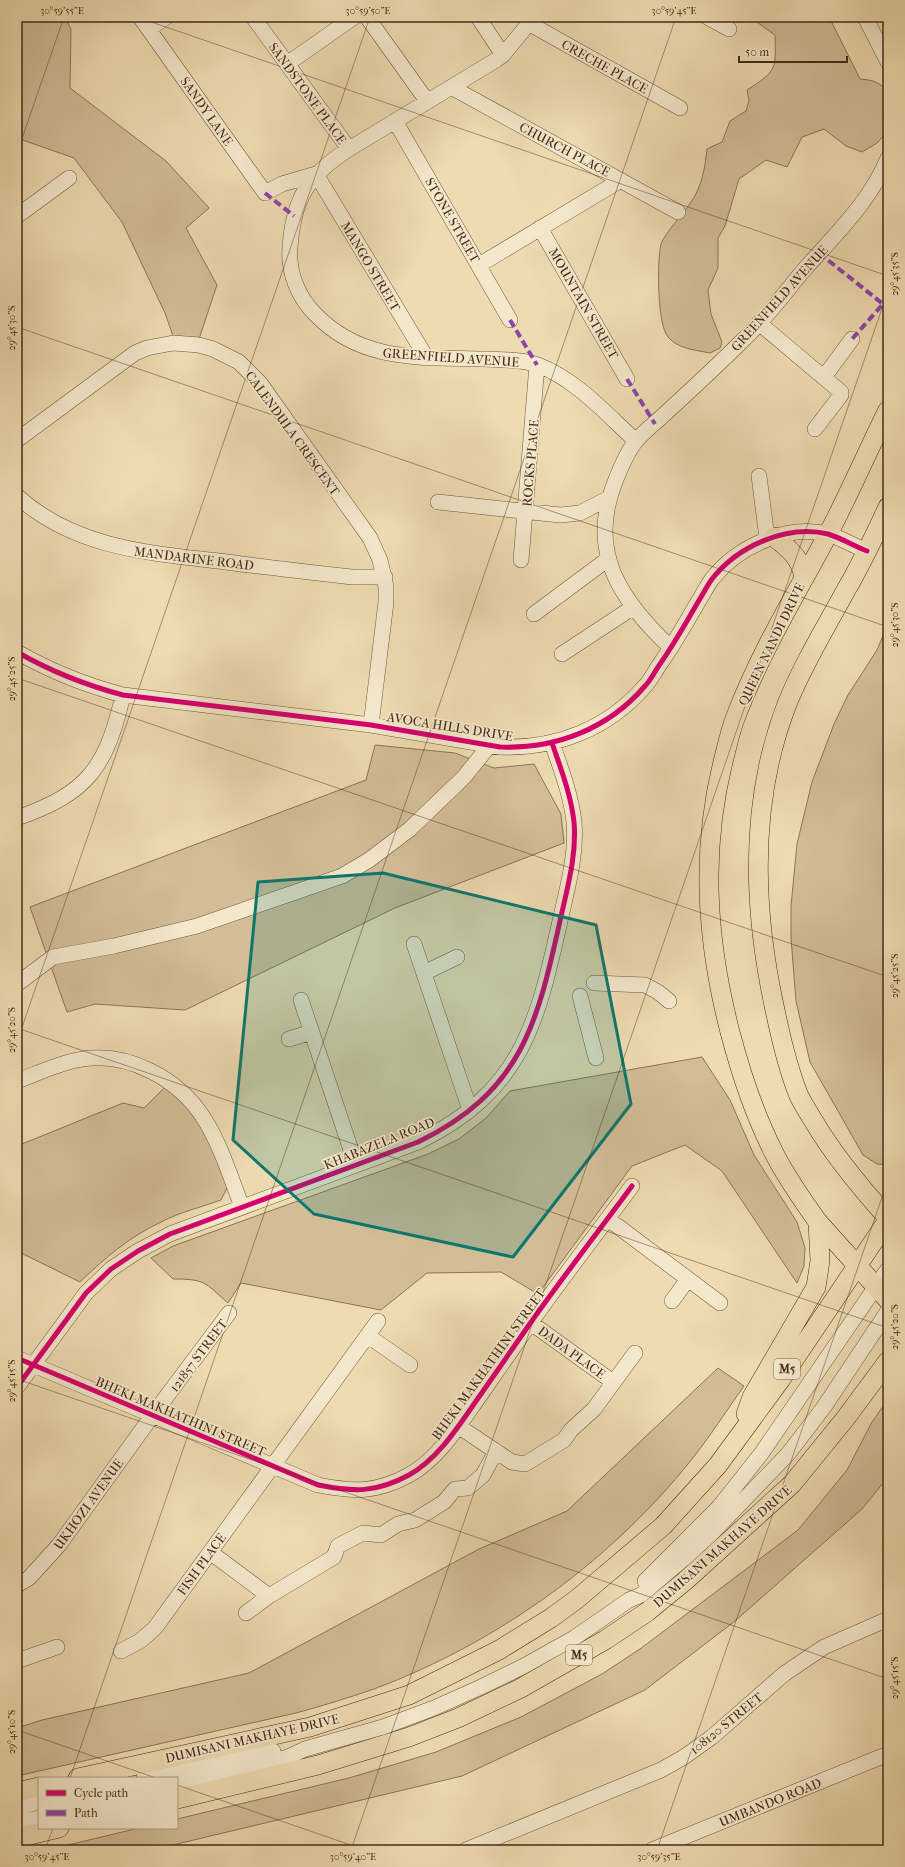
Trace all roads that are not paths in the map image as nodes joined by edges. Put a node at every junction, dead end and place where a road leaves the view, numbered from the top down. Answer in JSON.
{"nodes":[{"id":1,"x":166,"y":17,"type":"edge"},
{"id":2,"x":253,"y":17,"type":"edge"},
{"id":3,"x":354,"y":17,"type":"edge"},
{"id":4,"x":367,"y":17,"type":"edge"},
{"id":5,"x":478,"y":17,"type":"edge"},
{"id":6,"x":707,"y":17,"type":"edge"},
{"id":7,"x":865,"y":17,"type":"edge"},
{"id":8,"x":532,"y":20,"type":"edge"},
{"id":9,"x":144,"y":23,"type":"edge"},
{"id":10,"x":729,"y":29,"type":"dead end"},
{"id":11,"x":884,"y":44,"type":"edge"},
{"id":12,"x":503,"y":55,"type":"junction"},
{"id":13,"x":888,"y":62,"type":"edge"},
{"id":14,"x":286,"y":64,"type":"junction"},
{"id":15,"x":451,"y":88,"type":"junction"},
{"id":16,"x":427,"y":101,"type":"junction"},
{"id":17,"x":680,"y":108,"type":"dead end"},
{"id":18,"x":395,"y":121,"type":"junction"},
{"id":19,"x":348,"y":149,"type":"junction"},
{"id":20,"x":888,"y":158,"type":"edge"},
{"id":21,"x":316,"y":174,"type":"junction"},
{"id":22,"x":69,"y":178,"type":"dead end"},
{"id":23,"x":621,"y":180,"type":"junction"},
{"id":24,"x":678,"y":212,"type":"dead end"},
{"id":25,"x":17,"y":216,"type":"edge"},
{"id":26,"x":540,"y":228,"type":"junction"},
{"id":27,"x":479,"y":265,"type":"junction"},
{"id":28,"x":510,"y":320,"type":"dead end"},
{"id":29,"x":759,"y":323,"type":"junction"},
{"id":30,"x":852,"y":339,"type":"dead end"},
{"id":31,"x":426,"y":357,"type":"junction"},
{"id":32,"x":537,"y":365,"type":"junction"},
{"id":33,"x":824,"y":377,"type":"junction"},
{"id":34,"x":628,"y":379,"type":"dead end"},
{"id":35,"x":888,"y":410,"type":"edge"},
{"id":36,"x":815,"y":428,"type":"dead end"},
{"id":37,"x":17,"y":440,"type":"edge"},
{"id":38,"x":636,"y":441,"type":"junction"},
{"id":39,"x":759,"y":476,"type":"dead end"},
{"id":40,"x":17,"y":496,"type":"edge"},
{"id":41,"x":609,"y":498,"type":"junction"},
{"id":42,"x":438,"y":502,"type":"dead end"},
{"id":43,"x":888,"y":507,"type":"edge"},
{"id":44,"x":526,"y":510,"type":"junction"},
{"id":45,"x":828,"y":534,"type":"junction"},
{"id":46,"x":771,"y":537,"type":"junction"},
{"id":47,"x":867,"y":551,"type":"junction"},
{"id":48,"x":608,"y":559,"type":"junction"},
{"id":49,"x":521,"y":560,"type":"dead end"},
{"id":50,"x":385,"y":577,"type":"junction"},
{"id":51,"x":804,"y":577,"type":"junction"},
{"id":52,"x":632,"y":608,"type":"junction"},
{"id":53,"x":534,"y":614,"type":"dead end"},
{"id":54,"x":671,"y":648,"type":"junction"},
{"id":55,"x":17,"y":652,"type":"edge"},
{"id":56,"x":562,"y":654,"type":"dead end"},
{"id":57,"x":123,"y":695,"type":"junction"},
{"id":58,"x":371,"y":725,"type":"junction"},
{"id":59,"x":552,"y":743,"type":"junction"},
{"id":60,"x":489,"y":746,"type":"junction"},
{"id":61,"x":17,"y":818,"type":"edge"},
{"id":62,"x":414,"y":944,"type":"dead end"},
{"id":63,"x":457,"y":957,"type":"dead end"},
{"id":64,"x":424,"y":973,"type":"junction"},
{"id":65,"x":594,"y":983,"type":"dead end"},
{"id":66,"x":17,"y":984,"type":"edge"},
{"id":67,"x":580,"y":996,"type":"dead end"},
{"id":68,"x":301,"y":1000,"type":"dead end"},
{"id":69,"x":669,"y":1001,"type":"dead end"},
{"id":70,"x":312,"y":1032,"type":"junction"},
{"id":71,"x":289,"y":1039,"type":"dead end"},
{"id":72,"x":596,"y":1058,"type":"dead end"},
{"id":73,"x":17,"y":1081,"type":"edge"},
{"id":74,"x":470,"y":1110,"type":"junction"},
{"id":75,"x":356,"y":1165,"type":"junction"},
{"id":76,"x":632,"y":1186,"type":"dead end"},
{"id":77,"x":242,"y":1207,"type":"junction"},
{"id":78,"x":608,"y":1219,"type":"junction"},
{"id":79,"x":888,"y":1219,"type":"edge"},
{"id":80,"x":818,"y":1222,"type":"junction"},
{"id":81,"x":857,"y":1265,"type":"junction"},
{"id":82,"x":888,"y":1269,"type":"edge"},
{"id":83,"x":688,"y":1279,"type":"junction"},
{"id":84,"x":882,"y":1294,"type":"edge"},
{"id":85,"x":672,"y":1301,"type":"dead end"},
{"id":86,"x":720,"y":1303,"type":"dead end"},
{"id":87,"x":888,"y":1311,"type":"edge"},
{"id":88,"x":229,"y":1313,"type":"dead end"},
{"id":89,"x":378,"y":1321,"type":"dead end"},
{"id":90,"x":531,"y":1323,"type":"junction"},
{"id":91,"x":368,"y":1336,"type":"junction"},
{"id":92,"x":635,"y":1353,"type":"dead end"},
{"id":93,"x":17,"y":1358,"type":"edge"},
{"id":94,"x":888,"y":1361,"type":"edge"},
{"id":95,"x":32,"y":1365,"type":"junction"},
{"id":96,"x":410,"y":1365,"type":"dead end"},
{"id":97,"x":613,"y":1382,"type":"junction"},
{"id":98,"x":17,"y":1386,"type":"edge"},
{"id":99,"x":152,"y":1416,"type":"junction"},
{"id":100,"x":458,"y":1426,"type":"junction"},
{"id":101,"x":740,"y":1434,"type":"junction"},
{"id":102,"x":496,"y":1451,"type":"junction"},
{"id":103,"x":272,"y":1466,"type":"junction"},
{"id":104,"x":210,"y":1552,"type":"junction"},
{"id":105,"x":17,"y":1585,"type":"edge"},
{"id":106,"x":269,"y":1596,"type":"junction"},
{"id":107,"x":629,"y":1600,"type":"junction"},
{"id":108,"x":246,"y":1613,"type":"dead end"},
{"id":109,"x":888,"y":1619,"type":"edge"},
{"id":110,"x":57,"y":1647,"type":"dead end"},
{"id":111,"x":121,"y":1651,"type":"dead end"},
{"id":112,"x":17,"y":1661,"type":"edge"},
{"id":113,"x":305,"y":1749,"type":"junction"},
{"id":114,"x":888,"y":1754,"type":"edge"},
{"id":115,"x":83,"y":1777,"type":"edge"},
{"id":116,"x":149,"y":1777,"type":"edge"},
{"id":117,"x":178,"y":1784,"type":"edge"},
{"id":118,"x":38,"y":1787,"type":"edge"},
{"id":119,"x":17,"y":1792,"type":"edge"},
{"id":120,"x":178,"y":1799,"type":"edge"},
{"id":121,"x":38,"y":1802,"type":"edge"},
{"id":122,"x":17,"y":1808,"type":"edge"},
{"id":123,"x":38,"y":1818,"type":"edge"},
{"id":124,"x":17,"y":1823,"type":"edge"},
{"id":125,"x":55,"y":1829,"type":"edge"},
{"id":126,"x":17,"y":1838,"type":"edge"},
{"id":127,"x":466,"y":1850,"type":"edge"},
{"id":128,"x":652,"y":1850,"type":"edge"}],
"edges":[{"from":1,"to":9,"type":"street","name":"SANDY LANE"},
{"from":2,"to":14,"type":"street","name":"SANDSTONE PLACE"},
{"from":3,"to":14,"type":"street"},
{"from":4,"to":16,"type":"street"},
{"from":5,"to":12,"type":"street"},
{"from":6,"to":10,"type":"street"},
{"from":7,"to":11,"type":"street"},
{"from":8,"to":12,"type":"street","name":"GREENFIELD AVENUE"},
{"from":8,"to":17,"type":"street","name":"CRECHE PLACE"},
{"from":9,"to":21,"type":"street","name":"SANDY LANE"},
{"from":11,"to":13,"type":"street"},
{"from":12,"to":15,"type":"street","name":"GREENFIELD AVENUE"},
{"from":14,"to":19,"type":"street","name":"SANDSTONE PLACE"},
{"from":15,"to":16,"type":"street","name":"GREENFIELD AVENUE"},
{"from":15,"to":23,"type":"street","name":"CHURCH PLACE"},
{"from":16,"to":18,"type":"street","name":"GREENFIELD AVENUE"},
{"from":18,"to":19,"type":"street","name":"GREENFIELD AVENUE"},
{"from":18,"to":27,"type":"street","name":"STONE STREET"},
{"from":19,"to":21,"type":"street","name":"GREENFIELD AVENUE"},
{"from":20,"to":29,"type":"street","name":"GREENFIELD AVENUE"},
{"from":21,"to":31,"type":"street","name":"MANGO STREET"},
{"from":21,"to":31,"type":"street","name":"GREENFIELD AVENUE"},
{"from":22,"to":25,"type":"street"},
{"from":23,"to":24,"type":"street","name":"CHURCH PLACE"},
{"from":23,"to":26,"type":"street"},
{"from":26,"to":27,"type":"street"},
{"from":26,"to":34,"type":"street","name":"MOUNTAIN STREET"},
{"from":27,"to":28,"type":"street","name":"STONE STREET"},
{"from":29,"to":33,"type":"street"},
{"from":29,"to":38,"type":"street","name":"GREENFIELD AVENUE"},
{"from":30,"to":33,"type":"street"},
{"from":31,"to":32,"type":"street","name":"GREENFIELD AVENUE"},
{"from":32,"to":38,"type":"street","name":"GREENFIELD AVENUE"},
{"from":32,"to":44,"type":"street","name":"ROCKS PLACE"},
{"from":33,"to":36,"type":"street"},
{"from":35,"to":45,"type":"main road","name":"QUEEN NANDI DRIVE"},
{"from":37,"to":50,"type":"street","name":"CALENDULA CRESCENT"},
{"from":38,"to":41,"type":"street","name":"GREENFIELD AVENUE"},
{"from":39,"to":46,"type":"street"},
{"from":40,"to":50,"type":"street","name":"MANDARINE ROAD"},
{"from":41,"to":44,"type":"street"},
{"from":41,"to":48,"type":"street","name":"GREENFIELD AVENUE"},
{"from":42,"to":44,"type":"street"},
{"from":43,"to":47,"type":"main road"},
{"from":44,"to":49,"type":"street","name":"ROCKS PLACE"},
{"from":45,"to":46,"type":"street","name":"AVOCA HILLS DRIVE"},
{"from":45,"to":47,"type":"street","name":"AVOCA HILLS DRIVE"},
{"from":45,"to":51,"type":"main road","name":"QUEEN NANDI DRIVE"},
{"from":46,"to":51,"type":"main road"},
{"from":46,"to":54,"type":"street","name":"AVOCA HILLS DRIVE"},
{"from":47,"to":79,"type":"main road"},
{"from":48,"to":52,"type":"street","name":"GREENFIELD AVENUE"},
{"from":48,"to":53,"type":"street"},
{"from":50,"to":58,"type":"street","name":"CALENDULA CRESCENT"},
{"from":51,"to":80,"type":"main road","name":"QUEEN NANDI DRIVE"},
{"from":52,"to":54,"type":"street","name":"GREENFIELD AVENUE"},
{"from":52,"to":56,"type":"street"},
{"from":54,"to":59,"type":"street","name":"AVOCA HILLS DRIVE"},
{"from":55,"to":57,"type":"street","name":"AVOCA HILLS DRIVE"},
{"from":57,"to":58,"type":"street","name":"AVOCA HILLS DRIVE"},
{"from":57,"to":61,"type":"street"},
{"from":58,"to":60,"type":"street","name":"AVOCA HILLS DRIVE"},
{"from":59,"to":60,"type":"street","name":"AVOCA HILLS DRIVE"},
{"from":59,"to":74,"type":"street","name":"KHABAZELA ROAD"},
{"from":60,"to":66,"type":"street"},
{"from":62,"to":64,"type":"street"},
{"from":63,"to":64,"type":"street"},
{"from":64,"to":74,"type":"street"},
{"from":65,"to":69,"type":"street"},
{"from":67,"to":72,"type":"street"},
{"from":68,"to":70,"type":"street"},
{"from":70,"to":71,"type":"street"},
{"from":70,"to":75,"type":"street"},
{"from":73,"to":77,"type":"street"},
{"from":74,"to":75,"type":"street","name":"KHABAZELA ROAD"},
{"from":75,"to":77,"type":"street","name":"KHABAZELA ROAD"},
{"from":76,"to":78,"type":"street","name":"BHEKI MAKHATHINI STREET"},
{"from":77,"to":95,"type":"street","name":"KHABAZELA ROAD"},
{"from":78,"to":83,"type":"street"},
{"from":78,"to":90,"type":"street","name":"BHEKI MAKHATHINI STREET"},
{"from":79,"to":81,"type":"main road","name":"DUMISANI MAKHAYE DRIVE","number":"M5"},
{"from":80,"to":81,"type":"main road","name":"QUEEN NANDI DRIVE"},
{"from":80,"to":101,"type":"main road"},
{"from":81,"to":84,"type":"main road","name":"QUEEN NANDI DRIVE"},
{"from":81,"to":101,"type":"main road","name":"DUMISANI MAKHAYE DRIVE","number":"M5"},
{"from":82,"to":84,"type":"street"},
{"from":83,"to":85,"type":"street"},
{"from":83,"to":86,"type":"street"},
{"from":84,"to":107,"type":"street"},
{"from":87,"to":107,"type":"street"},
{"from":88,"to":99,"type":"street","name":"121857 STREET"},
{"from":89,"to":91,"type":"street","name":"FISH PLACE"},
{"from":90,"to":97,"type":"street","name":"DADA PLACE"},
{"from":90,"to":100,"type":"street","name":"BHEKI MAKHATHINI STREET"},
{"from":91,"to":96,"type":"street"},
{"from":91,"to":103,"type":"street","name":"FISH PLACE"},
{"from":92,"to":97,"type":"street","name":"DADA PLACE"},
{"from":93,"to":95,"type":"street","name":"BHEKI MAKHATHINI STREET"},
{"from":94,"to":120,"type":"main road","name":"DUMISANI MAKHAYE DRIVE","number":"M5"},
{"from":95,"to":98,"type":"street","name":"KHABAZELA ROAD"},
{"from":95,"to":99,"type":"street","name":"BHEKI MAKHATHINI STREET"},
{"from":97,"to":102,"type":"street","name":"DADA PLACE"},
{"from":99,"to":103,"type":"street","name":"BHEKI MAKHATHINI STREET"},
{"from":99,"to":105,"type":"street","name":"UKHOZI AVENUE"},
{"from":100,"to":102,"type":"street","name":"DADA PLACE"},
{"from":100,"to":103,"type":"street","name":"BHEKI MAKHATHINI STREET"},
{"from":101,"to":115,"type":"main road","name":"DUMISANI MAKHAYE DRIVE","number":"M5"},
{"from":102,"to":106,"type":"street"},
{"from":103,"to":104,"type":"street","name":"FISH PLACE"},
{"from":104,"to":106,"type":"street"},
{"from":104,"to":111,"type":"street","name":"FISH PLACE"},
{"from":106,"to":108,"type":"street"},
{"from":107,"to":113,"type":"street"},
{"from":109,"to":127,"type":"street","name":"108120 STREET"},
{"from":110,"to":112,"type":"street"},
{"from":113,"to":116,"type":"street"},
{"from":113,"to":117,"type":"street"},
{"from":114,"to":128,"type":"street","name":"UMBANDO ROAD"},
{"from":118,"to":119,"type":"main road"},
{"from":121,"to":122,"type":"street"},
{"from":123,"to":124,"type":"street"},
{"from":125,"to":126,"type":"main road"}]}
